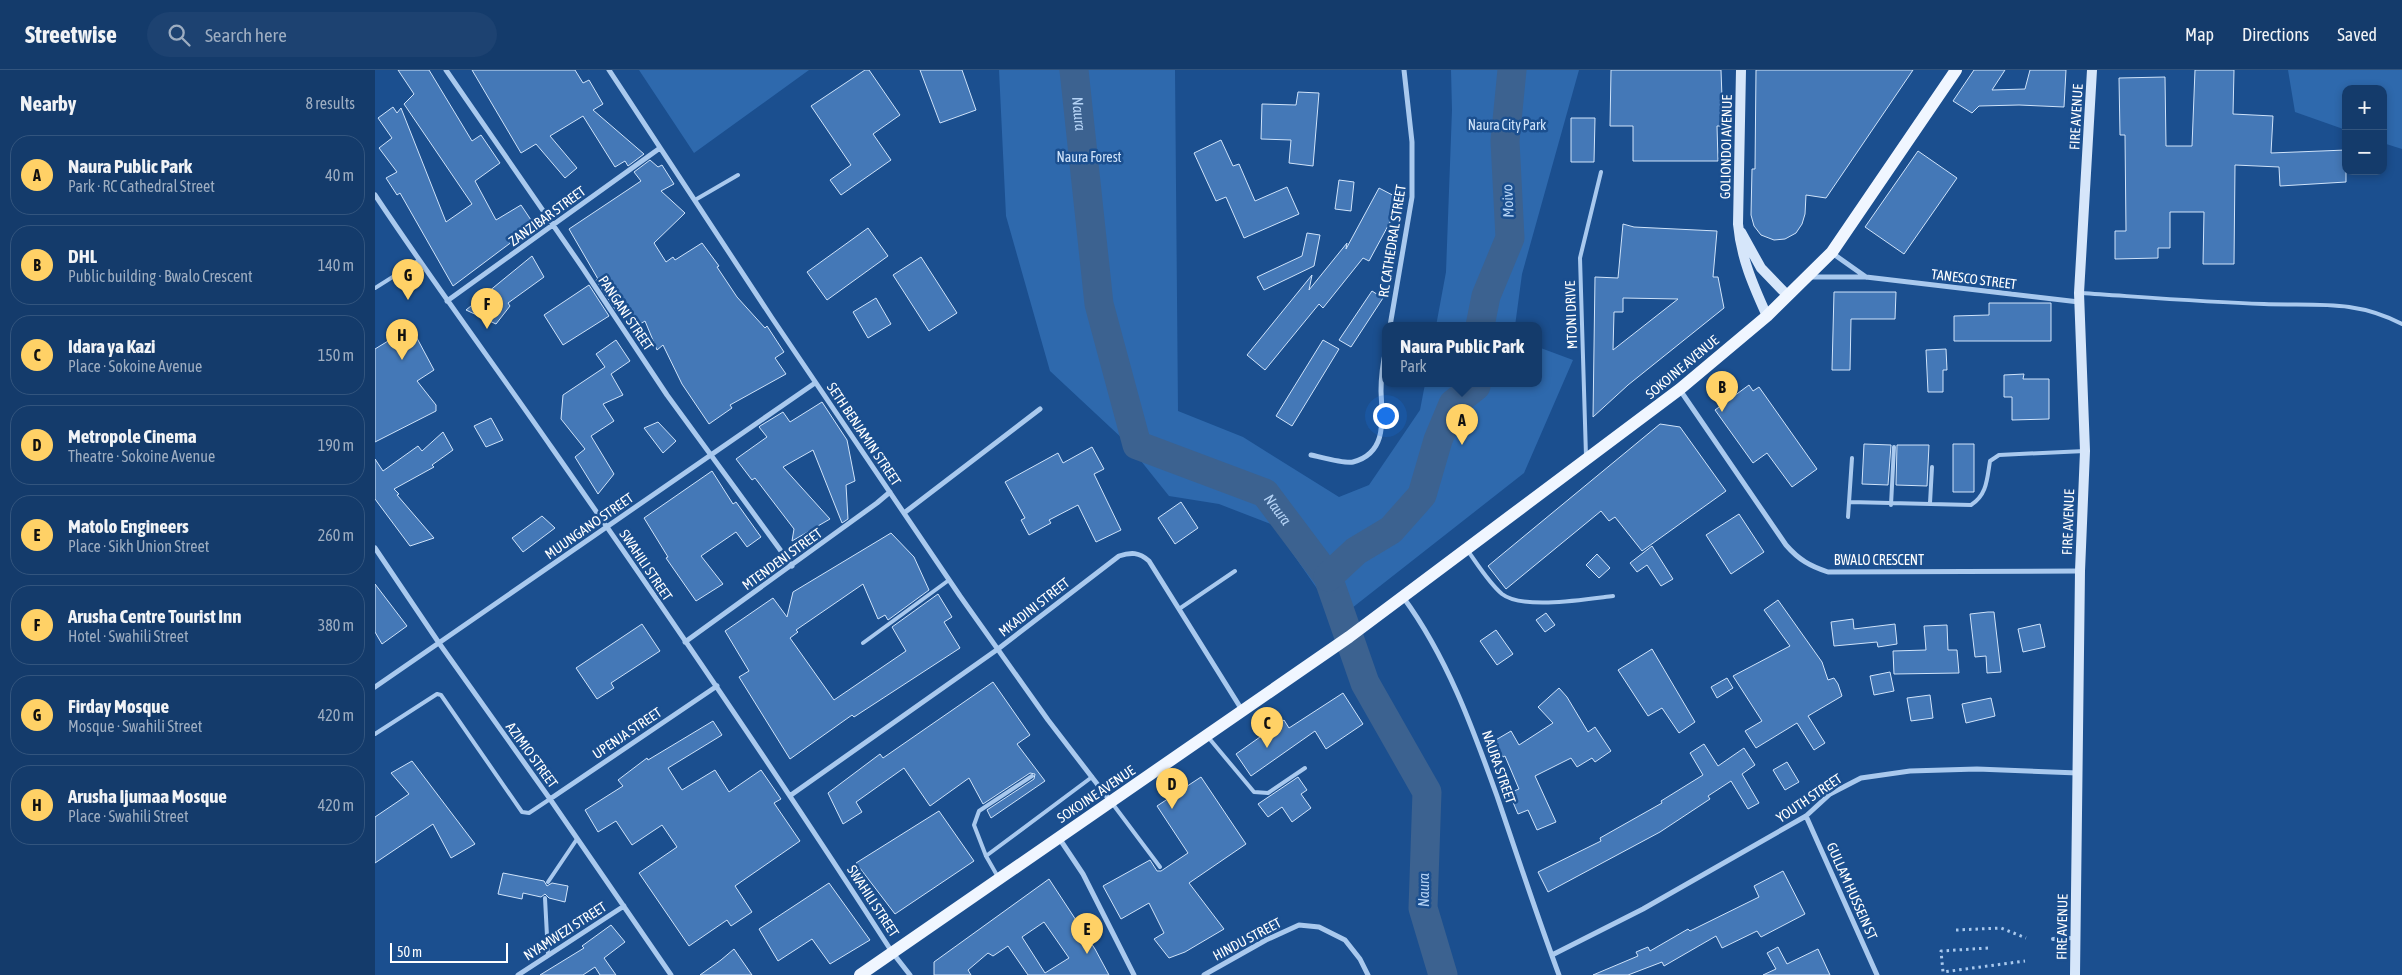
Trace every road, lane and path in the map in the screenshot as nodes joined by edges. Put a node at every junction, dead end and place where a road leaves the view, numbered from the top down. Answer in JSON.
{"nodes":[{"id":1,"x":446,"y":70,"type":"edge"},
{"id":2,"x":609,"y":70,"type":"edge"},
{"id":3,"x":1404,"y":70,"type":"edge"},
{"id":4,"x":1741,"y":70,"type":"edge"},
{"id":5,"x":1956,"y":70,"type":"edge"},
{"id":6,"x":2092,"y":70,"type":"edge"},
{"id":7,"x":660,"y":148,"type":"junction"},
{"id":8,"x":1601,"y":172,"type":"dead end"},
{"id":9,"x":738,"y":175,"type":"dead end"},
{"id":10,"x":375,"y":195,"type":"edge"},
{"id":11,"x":695,"y":200,"type":"junction"},
{"id":12,"x":1738,"y":224,"type":"junction"},
{"id":13,"x":554,"y":226,"type":"junction"},
{"id":14,"x":1831,"y":252,"type":"junction"},
{"id":15,"x":418,"y":261,"type":"junction"},
{"id":16,"x":1807,"y":277,"type":"junction"},
{"id":17,"x":1866,"y":277,"type":"junction"},
{"id":18,"x":375,"y":288,"type":"edge"},
{"id":19,"x":1788,"y":296,"type":"junction"},
{"id":20,"x":2079,"y":297,"type":"junction"},
{"id":21,"x":447,"y":301,"type":"junction"},
{"id":22,"x":1767,"y":316,"type":"junction"},
{"id":23,"x":1391,"y":322,"type":"edge"},
{"id":24,"x":2402,"y":324,"type":"edge"},
{"id":25,"x":1382,"y":382,"type":"edge"},
{"id":26,"x":815,"y":383,"type":"junction"},
{"id":27,"x":1680,"y":390,"type":"junction"},
{"id":28,"x":1040,"y":410,"type":"dead end"},
{"id":29,"x":1894,"y":447,"type":"dead end"},
{"id":30,"x":2085,"y":451,"type":"junction"},
{"id":31,"x":711,"y":454,"type":"junction"},
{"id":32,"x":1311,"y":455,"type":"dead end"},
{"id":33,"x":1853,"y":458,"type":"dead end"},
{"id":34,"x":1586,"y":461,"type":"junction"},
{"id":35,"x":1932,"y":467,"type":"dead end"},
{"id":36,"x":890,"y":492,"type":"junction"},
{"id":37,"x":1850,"y":502,"type":"junction"},
{"id":38,"x":1891,"y":504,"type":"junction"},
{"id":39,"x":1930,"y":504,"type":"junction"},
{"id":40,"x":904,"y":512,"type":"junction"},
{"id":41,"x":1849,"y":517,"type":"dead end"},
{"id":42,"x":607,"y":528,"type":"junction"},
{"id":43,"x":375,"y":548,"type":"edge"},
{"id":44,"x":1466,"y":550,"type":"junction"},
{"id":45,"x":793,"y":566,"type":"junction"},
{"id":46,"x":1235,"y":571,"type":"dead end"},
{"id":47,"x":2080,"y":571,"type":"junction"},
{"id":48,"x":949,"y":580,"type":"junction"},
{"id":49,"x":1613,"y":596,"type":"dead end"},
{"id":50,"x":1403,"y":597,"type":"junction"},
{"id":51,"x":1179,"y":609,"type":"junction"},
{"id":52,"x":685,"y":642,"type":"junction"},
{"id":53,"x":863,"y":643,"type":"dead end"},
{"id":54,"x":439,"y":644,"type":"junction"},
{"id":55,"x":998,"y":649,"type":"junction"},
{"id":56,"x":717,"y":686,"type":"junction"},
{"id":57,"x":375,"y":687,"type":"edge"},
{"id":58,"x":1243,"y":710,"type":"junction"},
{"id":59,"x":375,"y":734,"type":"edge"},
{"id":60,"x":1206,"y":736,"type":"junction"},
{"id":61,"x":1305,"y":768,"type":"dead end"},
{"id":62,"x":2078,"y":773,"type":"junction"},
{"id":63,"x":1032,"y":776,"type":"dead end"},
{"id":64,"x":1092,"y":777,"type":"junction"},
{"id":65,"x":791,"y":795,"type":"junction"},
{"id":66,"x":550,"y":799,"type":"junction"},
{"id":67,"x":1111,"y":802,"type":"junction"},
{"id":68,"x":1806,"y":816,"type":"junction"},
{"id":69,"x":1059,"y":838,"type":"junction"},
{"id":70,"x":577,"y":839,"type":"junction"},
{"id":71,"x":986,"y":856,"type":"junction"},
{"id":72,"x":1160,"y":866,"type":"dead end"},
{"id":73,"x":999,"y":878,"type":"junction"},
{"id":74,"x":549,"y":882,"type":"dead end"},
{"id":75,"x":545,"y":898,"type":"dead end"},
{"id":76,"x":624,"y":906,"type":"junction"},
{"id":77,"x":1956,"y":930,"type":"dead end"},
{"id":78,"x":2026,"y":938,"type":"dead end"},
{"id":79,"x":2075,"y":938,"type":"junction"},
{"id":80,"x":2053,"y":939,"type":"dead end"},
{"id":81,"x":1988,"y":948,"type":"dead end"},
{"id":82,"x":892,"y":952,"type":"junction"},
{"id":83,"x":548,"y":955,"type":"junction"},
{"id":84,"x":1552,"y":955,"type":"junction"},
{"id":85,"x":2025,"y":960,"type":"dead end"},
{"id":86,"x":518,"y":975,"type":"edge"},
{"id":87,"x":671,"y":975,"type":"edge"},
{"id":88,"x":860,"y":975,"type":"edge"},
{"id":89,"x":910,"y":975,"type":"edge"},
{"id":90,"x":1134,"y":975,"type":"edge"},
{"id":91,"x":1204,"y":975,"type":"edge"},
{"id":92,"x":1368,"y":975,"type":"edge"},
{"id":93,"x":1559,"y":975,"type":"edge"},
{"id":94,"x":1877,"y":975,"type":"edge"},
{"id":95,"x":2075,"y":975,"type":"edge"}],
"edges":[{"from":1,"to":13,"type":"street","name":"PANGANI STREET"},
{"from":2,"to":7,"type":"street","name":"SETH BENJAMIN STREET"},
{"from":3,"to":23,"type":"street","name":"RC CATHEDRAL STREET"},
{"from":4,"to":12,"type":"street","name":"GOLIONDOI AVENUE"},
{"from":5,"to":14,"type":"main road","name":"SOKOINE AVENUE"},
{"from":6,"to":20,"type":"street","name":"FIRE AVENUE"},
{"from":7,"to":11,"type":"street","name":"SETH BENJAMIN STREET"},
{"from":7,"to":13,"type":"street","name":"ZANZIBAR STREET"},
{"from":8,"to":34,"type":"lane","name":"MTONI DRIVE"},
{"from":9,"to":11,"type":"lane"},
{"from":10,"to":15,"type":"street","name":"SWAHILI STREET"},
{"from":11,"to":26,"type":"street","name":"SETH BENJAMIN STREET"},
{"from":12,"to":19,"type":"street"},
{"from":12,"to":22,"type":"street","name":"GOLIONDOI AVENUE"},
{"from":13,"to":21,"type":"street","name":"ZANZIBAR STREET"},
{"from":13,"to":31,"type":"street","name":"PANGANI STREET"},
{"from":14,"to":16,"type":"main road","name":"SOKOINE AVENUE"},
{"from":14,"to":17,"type":"street"},
{"from":15,"to":18,"type":"lane"},
{"from":15,"to":21,"type":"street","name":"SWAHILI STREET"},
{"from":16,"to":17,"type":"street","name":"TANESCO STREET"},
{"from":16,"to":19,"type":"main road","name":"SOKOINE AVENUE"},
{"from":17,"to":20,"type":"street","name":"TANESCO STREET"},
{"from":19,"to":22,"type":"main road","name":"SOKOINE AVENUE"},
{"from":20,"to":24,"type":"lane"},
{"from":20,"to":30,"type":"street","name":"FIRE AVENUE"},
{"from":21,"to":42,"type":"street","name":"SWAHILI STREET"},
{"from":22,"to":27,"type":"main road","name":"SOKOINE AVENUE"},
{"from":25,"to":32,"type":"street"},
{"from":26,"to":31,"type":"street","name":"MUUNGANO STREET"},
{"from":26,"to":36,"type":"street","name":"SETH BENJAMIN STREET"},
{"from":27,"to":34,"type":"main road","name":"SOKOINE AVENUE"},
{"from":27,"to":47,"type":"street","name":"BWALO CRESCENT"},
{"from":28,"to":40,"type":"street"},
{"from":29,"to":38,"type":"lane"},
{"from":30,"to":39,"type":"lane"},
{"from":30,"to":47,"type":"street","name":"FIRE AVENUE"},
{"from":31,"to":42,"type":"street","name":"MUUNGANO STREET"},
{"from":31,"to":45,"type":"street","name":"PANGANI STREET"},
{"from":33,"to":37,"type":"lane"},
{"from":34,"to":44,"type":"main road","name":"SOKOINE AVENUE"},
{"from":35,"to":39,"type":"lane"},
{"from":36,"to":40,"type":"street","name":"SETH BENJAMIN STREET"},
{"from":36,"to":45,"type":"street","name":"MTENDENI STREET"},
{"from":37,"to":38,"type":"lane"},
{"from":37,"to":41,"type":"lane"},
{"from":38,"to":39,"type":"lane"},
{"from":40,"to":48,"type":"street","name":"SETH BENJAMIN STREET"},
{"from":42,"to":52,"type":"street","name":"SWAHILI STREET"},
{"from":42,"to":54,"type":"street","name":"MUUNGANO STREET"},
{"from":43,"to":54,"type":"street","name":"AZIMIO STREET"},
{"from":44,"to":49,"type":"lane"},
{"from":44,"to":50,"type":"main road","name":"SOKOINE AVENUE"},
{"from":45,"to":52,"type":"street","name":"MTENDENI STREET"},
{"from":46,"to":51,"type":"lane"},
{"from":47,"to":62,"type":"street","name":"FIRE AVENUE"},
{"from":48,"to":53,"type":"lane"},
{"from":48,"to":55,"type":"street","name":"SETH BENJAMIN STREET"},
{"from":50,"to":58,"type":"main road","name":"SOKOINE AVENUE"},
{"from":50,"to":84,"type":"street","name":"NAURA STREET"},
{"from":51,"to":55,"type":"street","name":"MKADINI STREET"},
{"from":51,"to":58,"type":"street","name":"MKADINI STREET"},
{"from":52,"to":56,"type":"street","name":"SWAHILI STREET"},
{"from":54,"to":57,"type":"street","name":"MUUNGANO STREET"},
{"from":54,"to":66,"type":"street","name":"AZIMIO STREET"},
{"from":55,"to":64,"type":"street","name":"SETH BENJAMIN STREET"},
{"from":55,"to":65,"type":"street","name":"MKADINI STREET"},
{"from":56,"to":65,"type":"street","name":"SWAHILI STREET"},
{"from":56,"to":66,"type":"street","name":"UPENJA STREET"},
{"from":58,"to":60,"type":"main road","name":"SOKOINE AVENUE"},
{"from":59,"to":66,"type":"lane"},
{"from":60,"to":61,"type":"lane"},
{"from":60,"to":67,"type":"main road","name":"SOKOINE AVENUE"},
{"from":62,"to":68,"type":"street","name":"YOUTH STREET"},
{"from":62,"to":79,"type":"street","name":"FIRE AVENUE"},
{"from":63,"to":71,"type":"lane"},
{"from":64,"to":67,"type":"street","name":"SETH BENJAMIN STREET"},
{"from":64,"to":71,"type":"lane"},
{"from":65,"to":82,"type":"street","name":"SWAHILI STREET"},
{"from":66,"to":70,"type":"street","name":"AZIMIO STREET"},
{"from":67,"to":69,"type":"main road","name":"SOKOINE AVENUE"},
{"from":67,"to":72,"type":"lane"},
{"from":68,"to":84,"type":"street","name":"YOUTH STREET"},
{"from":68,"to":94,"type":"street","name":"GULLAM HUSSEIN ST"},
{"from":69,"to":73,"type":"main road","name":"SOKOINE AVENUE"},
{"from":69,"to":90,"type":"street"},
{"from":70,"to":74,"type":"lane"},
{"from":70,"to":76,"type":"street","name":"AZIMIO STREET"},
{"from":71,"to":73,"type":"lane"},
{"from":73,"to":82,"type":"main road","name":"SOKOINE AVENUE"},
{"from":75,"to":83,"type":"lane"},
{"from":76,"to":83,"type":"street","name":"NYAMWEZI STREET"},
{"from":76,"to":87,"type":"street","name":"AZIMIO STREET"},
{"from":77,"to":78,"type":"path"},
{"from":79,"to":80,"type":"lane"},
{"from":79,"to":95,"type":"street","name":"FIRE AVENUE"},
{"from":81,"to":85,"type":"path"},
{"from":82,"to":88,"type":"main road","name":"SOKOINE AVENUE"},
{"from":82,"to":89,"type":"street","name":"SWAHILI STREET"},
{"from":83,"to":86,"type":"street","name":"NYAMWEZI STREET"},
{"from":84,"to":93,"type":"street","name":"NAURA STREET"},
{"from":91,"to":92,"type":"street","name":"HINDU STREET"}]}
